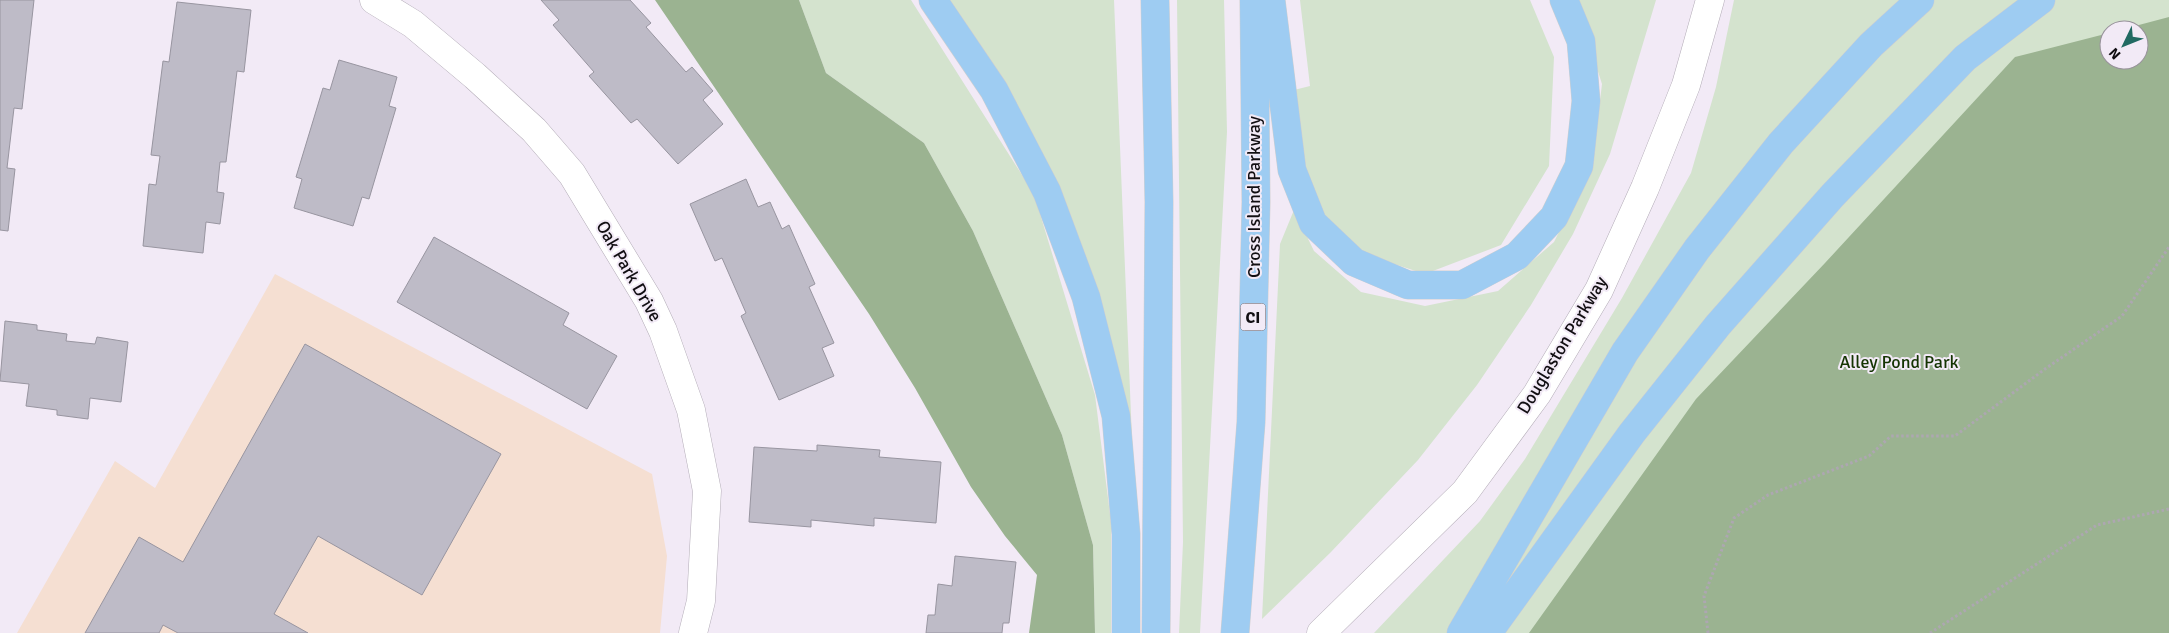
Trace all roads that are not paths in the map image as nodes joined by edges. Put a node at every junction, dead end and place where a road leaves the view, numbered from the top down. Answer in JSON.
{"nodes":[{"id":1,"x":374,"y":0,"type":"edge"},
{"id":2,"x":933,"y":0,"type":"edge"},
{"id":3,"x":1155,"y":0,"type":"edge"},
{"id":4,"x":1254,"y":0,"type":"edge"},
{"id":5,"x":1271,"y":0,"type":"edge"},
{"id":6,"x":1564,"y":0,"type":"edge"},
{"id":7,"x":1710,"y":0,"type":"edge"},
{"id":8,"x":1920,"y":0,"type":"edge"},
{"id":9,"x":2041,"y":0,"type":"edge"},
{"id":10,"x":693,"y":633,"type":"edge"},
{"id":11,"x":1126,"y":633,"type":"edge"},
{"id":12,"x":1156,"y":633,"type":"edge"},
{"id":13,"x":1235,"y":633,"type":"edge"},
{"id":14,"x":1321,"y":633,"type":"edge"},
{"id":15,"x":1461,"y":633,"type":"edge"},
{"id":16,"x":1488,"y":633,"type":"edge"}],
"edges":[{"from":1,"to":10,"type":"street","name":"Oak Park Drive"},
{"from":2,"to":11,"type":"highway"},
{"from":3,"to":12,"type":"highway"},
{"from":4,"to":13,"type":"highway","name":"Cross Island Parkway","number":"CI"},
{"from":5,"to":6,"type":"highway"},
{"from":7,"to":14,"type":"street","name":"Douglaston Parkway"},
{"from":8,"to":15,"type":"highway"},
{"from":9,"to":16,"type":"highway"}]}
